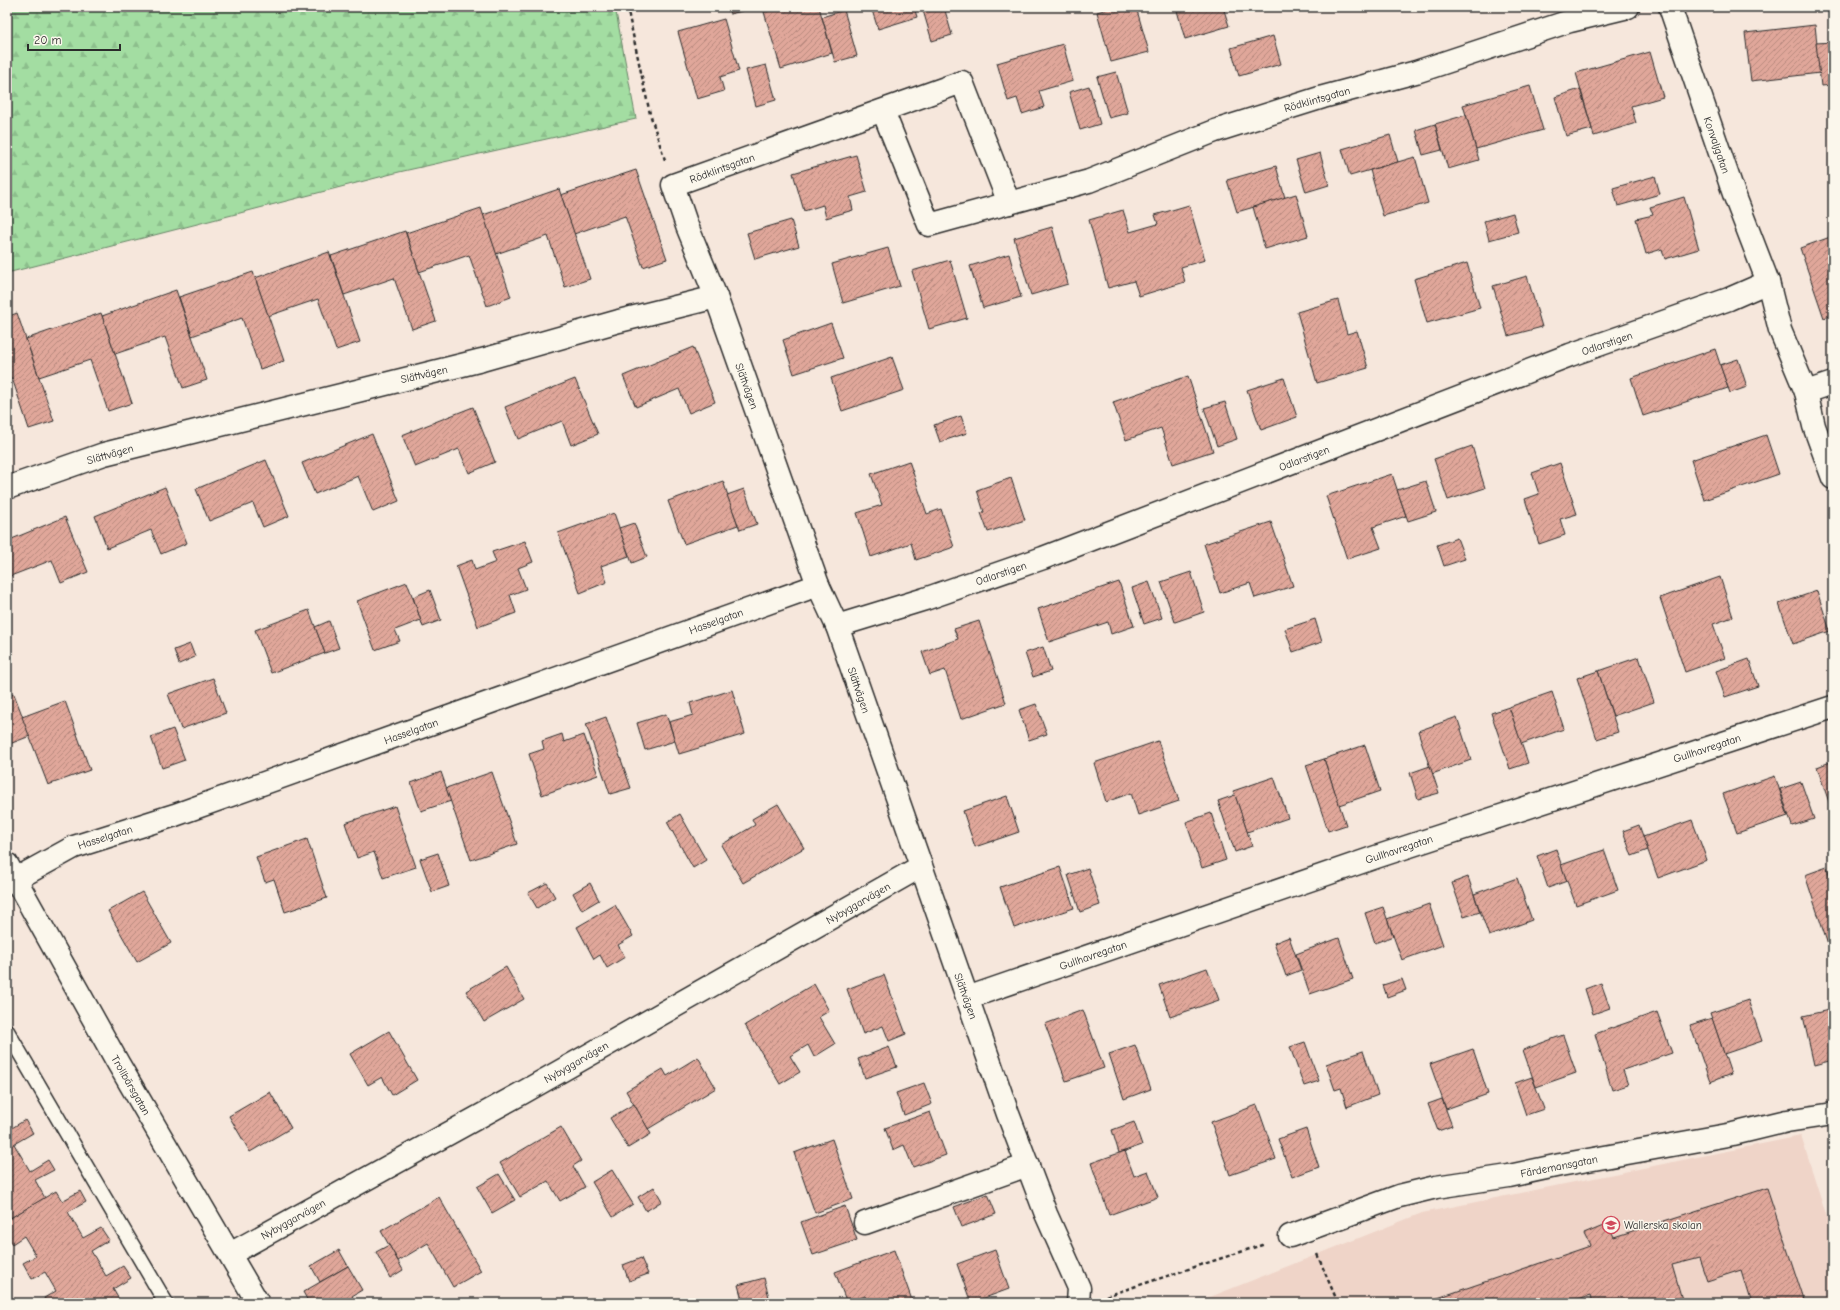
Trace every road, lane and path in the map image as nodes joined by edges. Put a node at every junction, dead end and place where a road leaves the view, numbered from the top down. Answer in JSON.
{"nodes":[{"id":1,"x":627,"y":7,"type":"edge"},
{"id":2,"x":1628,"y":7,"type":"edge"},
{"id":3,"x":1670,"y":7,"type":"edge"},
{"id":4,"x":883,"y":111,"type":"junction"},
{"id":5,"x":674,"y":185,"type":"junction"},
{"id":6,"x":1009,"y":203,"type":"junction"},
{"id":7,"x":1768,"y":282,"type":"junction"},
{"id":8,"x":716,"y":298,"type":"junction"},
{"id":9,"x":1833,"y":383,"type":"edge"},
{"id":10,"x":1806,"y":392,"type":"junction"},
{"id":11,"x":1833,"y":478,"type":"edge"},
{"id":12,"x":7,"y":488,"type":"edge"},
{"id":13,"x":818,"y":585,"type":"junction"},
{"id":14,"x":837,"y":626,"type":"junction"},
{"id":15,"x":1833,"y":707,"type":"edge"},
{"id":16,"x":920,"y":867,"type":"junction"},
{"id":17,"x":10,"y":875,"type":"edge"},
{"id":18,"x":967,"y":998,"type":"junction"},
{"id":19,"x":7,"y":1031,"type":"edge"},
{"id":20,"x":1833,"y":1114,"type":"edge"},
{"id":21,"x":1028,"y":1166,"type":"junction"},
{"id":22,"x":865,"y":1223,"type":"dead end"},
{"id":23,"x":1298,"y":1233,"type":"junction"},
{"id":24,"x":230,"y":1254,"type":"junction"},
{"id":25,"x":1100,"y":1298,"type":"dead end"},
{"id":26,"x":166,"y":1303,"type":"edge"},
{"id":27,"x":258,"y":1303,"type":"edge"},
{"id":28,"x":1078,"y":1303,"type":"edge"},
{"id":29,"x":1338,"y":1303,"type":"edge"}],
"edges":[{"from":1,"to":5,"type":"path"},
{"from":2,"to":6,"type":"street","name":"Rödklintsgatan"},
{"from":3,"to":7,"type":"street","name":"Konvaljgatan"},
{"from":4,"to":5,"type":"street","name":"Rödklintsgatan"},
{"from":4,"to":6,"type":"street","name":"Rödklintsgatan"},
{"from":4,"to":6,"type":"street","name":"Rödklintsgatan"},
{"from":5,"to":8,"type":"street"},
{"from":7,"to":10,"type":"street","name":"Konvaljgatan"},
{"from":7,"to":14,"type":"street","name":"Odlarstigen"},
{"from":8,"to":12,"type":"street","name":"Slättvägen"},
{"from":8,"to":13,"type":"street","name":"Slättvägen"},
{"from":9,"to":10,"type":"street"},
{"from":10,"to":11,"type":"street"},
{"from":13,"to":14,"type":"street","name":"Slättvägen"},
{"from":13,"to":17,"type":"street","name":"Hasselgatan"},
{"from":14,"to":16,"type":"street","name":"Slättvägen"},
{"from":15,"to":18,"type":"street","name":"Gullhavregatan"},
{"from":16,"to":18,"type":"street","name":"Slättvägen"},
{"from":16,"to":24,"type":"street","name":"Nybyggarvägen"},
{"from":17,"to":24,"type":"street","name":"Trollbärsgatan"},
{"from":18,"to":21,"type":"street","name":"Slättvägen"},
{"from":19,"to":26,"type":"lane"},
{"from":20,"to":23,"type":"street","name":"Färdemansgatan"},
{"from":21,"to":22,"type":"street"},
{"from":21,"to":28,"type":"street","name":"Slättvägen"},
{"from":23,"to":25,"type":"path"},
{"from":23,"to":29,"type":"path"},
{"from":24,"to":27,"type":"street","name":"Trollbärsgatan"}]}
